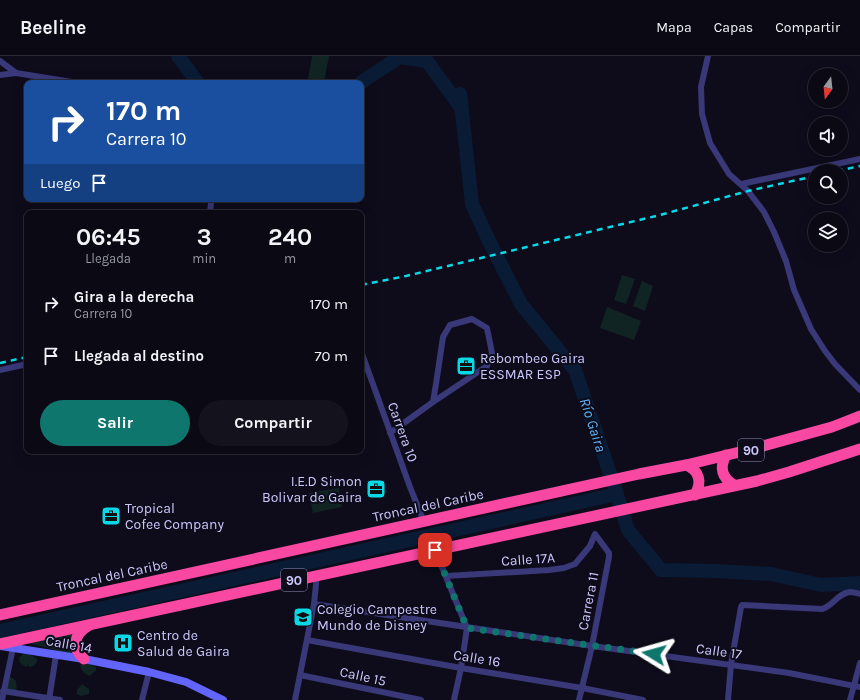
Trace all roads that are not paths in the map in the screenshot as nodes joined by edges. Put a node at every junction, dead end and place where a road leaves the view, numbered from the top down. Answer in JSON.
{"nodes":[{"id":1,"x":708,"y":56,"type":"edge"},
{"id":2,"x":0,"y":61,"type":"edge"},
{"id":3,"x":16,"y":73,"type":"junction"},
{"id":4,"x":0,"y":74,"type":"edge"},
{"id":5,"x":59,"y":80,"type":"edge"},
{"id":6,"x":860,"y":159,"type":"edge"},
{"id":7,"x":741,"y":184,"type":"junction"},
{"id":8,"x":364,"y":359,"type":"edge"},
{"id":9,"x":24,"y":365,"type":"edge"},
{"id":10,"x":0,"y":370,"type":"edge"},
{"id":11,"x":860,"y":390,"type":"edge"},
{"id":12,"x":432,"y":402,"type":"junction"},
{"id":13,"x":860,"y":416,"type":"edge"},
{"id":14,"x":390,"y":433,"type":"junction"},
{"id":15,"x":860,"y":449,"type":"edge"},
{"id":16,"x":726,"y":456,"type":"junction"},
{"id":17,"x":860,"y":457,"type":"edge"},
{"id":18,"x":686,"y":465,"type":"junction"},
{"id":19,"x":790,"y":472,"type":"junction"},
{"id":20,"x":734,"y":485,"type":"junction"},
{"id":21,"x":695,"y":494,"type":"junction"},
{"id":22,"x":424,"y":522,"type":"junction"},
{"id":23,"x":595,"y":534,"type":"joint"},
{"id":24,"x":435,"y":550,"type":"junction"},
{"id":25,"x":317,"y":575,"type":"junction"},
{"id":26,"x":446,"y":576,"type":"junction"},
{"id":27,"x":860,"y":594,"type":"edge"},
{"id":28,"x":314,"y":604,"type":"junction"},
{"id":29,"x":0,"y":615,"type":"edge"},
{"id":30,"x":91,"y":624,"type":"junction"},
{"id":31,"x":467,"y":628,"type":"junction"},
{"id":32,"x":308,"y":640,"type":"junction"},
{"id":33,"x":0,"y":645,"type":"edge"},
{"id":34,"x":592,"y":646,"type":"junction"},
{"id":35,"x":13,"y":648,"type":"junction"},
{"id":36,"x":56,"y":655,"type":"junction"},
{"id":37,"x":84,"y":659,"type":"junction"},
{"id":38,"x":860,"y":663,"type":"edge"},
{"id":39,"x":731,"y":664,"type":"junction"},
{"id":40,"x":461,"y":668,"type":"junction"},
{"id":41,"x":149,"y":672,"type":"junction"},
{"id":42,"x":300,"y":675,"type":"junction"},
{"id":43,"x":857,"y":686,"type":"edge"},
{"id":44,"x":582,"y":688,"type":"junction"},
{"id":45,"x":3,"y":691,"type":"junction"},
{"id":46,"x":49,"y":699,"type":"edge"},
{"id":47,"x":2,"y":700,"type":"edge"},
{"id":48,"x":60,"y":700,"type":"edge"},
{"id":49,"x":142,"y":700,"type":"edge"},
{"id":50,"x":223,"y":700,"type":"edge"},
{"id":51,"x":295,"y":700,"type":"edge"},
{"id":52,"x":421,"y":700,"type":"edge"},
{"id":53,"x":454,"y":700,"type":"edge"},
{"id":54,"x":579,"y":700,"type":"edge"},
{"id":55,"x":644,"y":700,"type":"edge"},
{"id":56,"x":728,"y":700,"type":"edge"},
{"id":57,"x":850,"y":700,"type":"edge"}],
"edges":[{"from":1,"to":7,"type":"street"},
{"from":2,"to":3,"type":"street"},
{"from":3,"to":4,"type":"street"},
{"from":3,"to":5,"type":"street"},
{"from":6,"to":7,"type":"street"},
{"from":7,"to":11,"type":"street"},
{"from":8,"to":14,"type":"street","name":"Carrera 10"},
{"from":9,"to":10,"type":"street"},
{"from":12,"to":12,"type":"street"},
{"from":12,"to":14,"type":"street"},
{"from":13,"to":16,"type":"highway","name":"Troncal del Caribe","number":"90"},
{"from":14,"to":22,"type":"street","name":"Carrera 10"},
{"from":15,"to":19,"type":"highway","number":"90"},
{"from":16,"to":18,"type":"highway","name":"Troncal del Caribe","number":"90"},
{"from":16,"to":20,"type":"highway"},
{"from":17,"to":19,"type":"highway"},
{"from":18,"to":21,"type":"highway"},
{"from":18,"to":22,"type":"highway","name":"Troncal del Caribe","number":"90"},
{"from":19,"to":20,"type":"highway","number":"90"},
{"from":20,"to":21,"type":"highway","number":"90"},
{"from":21,"to":24,"type":"highway","number":"90"},
{"from":22,"to":29,"type":"highway","name":"Troncal del Caribe","number":"90"},
{"from":23,"to":26,"type":"street","name":"Calle 17A"},
{"from":23,"to":34,"type":"street","name":"Carrera 11"},
{"from":24,"to":25,"type":"highway","number":"90"},
{"from":24,"to":26,"type":"street"},
{"from":25,"to":28,"type":"street"},
{"from":25,"to":30,"type":"highway","number":"90"},
{"from":26,"to":31,"type":"street"},
{"from":27,"to":39,"type":"street"},
{"from":28,"to":31,"type":"street","name":"Calle 17"},
{"from":28,"to":32,"type":"street"},
{"from":30,"to":33,"type":"highway","number":"90"},
{"from":30,"to":37,"type":"highway"},
{"from":31,"to":34,"type":"street","name":"Calle 17"},
{"from":31,"to":40,"type":"street"},
{"from":32,"to":40,"type":"street","name":"Calle 16"},
{"from":32,"to":42,"type":"street"},
{"from":33,"to":35,"type":"main road","name":"Calle 14"},
{"from":34,"to":39,"type":"street","name":"Calle 17"},
{"from":34,"to":44,"type":"street","name":"Carrera 11"},
{"from":35,"to":36,"type":"main road","name":"Calle 14"},
{"from":35,"to":45,"type":"street"},
{"from":36,"to":37,"type":"main road","name":"Calle 14"},
{"from":36,"to":46,"type":"street"},
{"from":37,"to":41,"type":"main road","name":"Calle 14"},
{"from":38,"to":43,"type":"street"},
{"from":39,"to":43,"type":"street","name":"Calle 17"},
{"from":39,"to":56,"type":"street"},
{"from":40,"to":44,"type":"street","name":"Calle 16"},
{"from":40,"to":53,"type":"street"},
{"from":41,"to":49,"type":"street"},
{"from":41,"to":50,"type":"main road","name":"Calle 14"},
{"from":42,"to":51,"type":"street"},
{"from":42,"to":52,"type":"street","name":"Calle 15"},
{"from":43,"to":57,"type":"street"},
{"from":44,"to":54,"type":"street","name":"Carrera 11"},
{"from":44,"to":55,"type":"street","name":"Calle 16"},
{"from":45,"to":46,"type":"street"},
{"from":45,"to":47,"type":"street"},
{"from":46,"to":48,"type":"street"}]}
